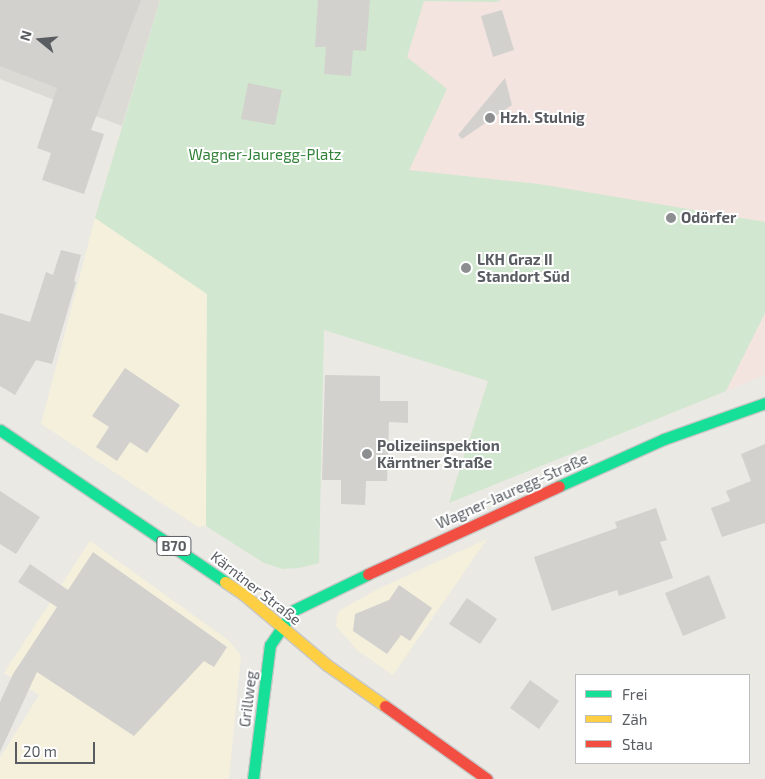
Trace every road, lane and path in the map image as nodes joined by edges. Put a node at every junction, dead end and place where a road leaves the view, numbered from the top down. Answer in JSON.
{"nodes":[{"id":1,"x":765,"y":403,"type":"edge"},
{"id":2,"x":0,"y":430,"type":"edge"},
{"id":3,"x":284,"y":627,"type":"junction"},
{"id":4,"x":253,"y":779,"type":"edge"},
{"id":5,"x":487,"y":779,"type":"edge"}],
"edges":[{"from":1,"to":3,"type":"main road","name":"Wagner-Jauregg-Straße"},
{"from":2,"to":3,"type":"main road","name":"Kärntner Straße","number":"B70"},
{"from":3,"to":4,"type":"main road","name":"Grillweg"},
{"from":3,"to":5,"type":"main road","name":"Kärntner Straße","number":"B70"}]}
